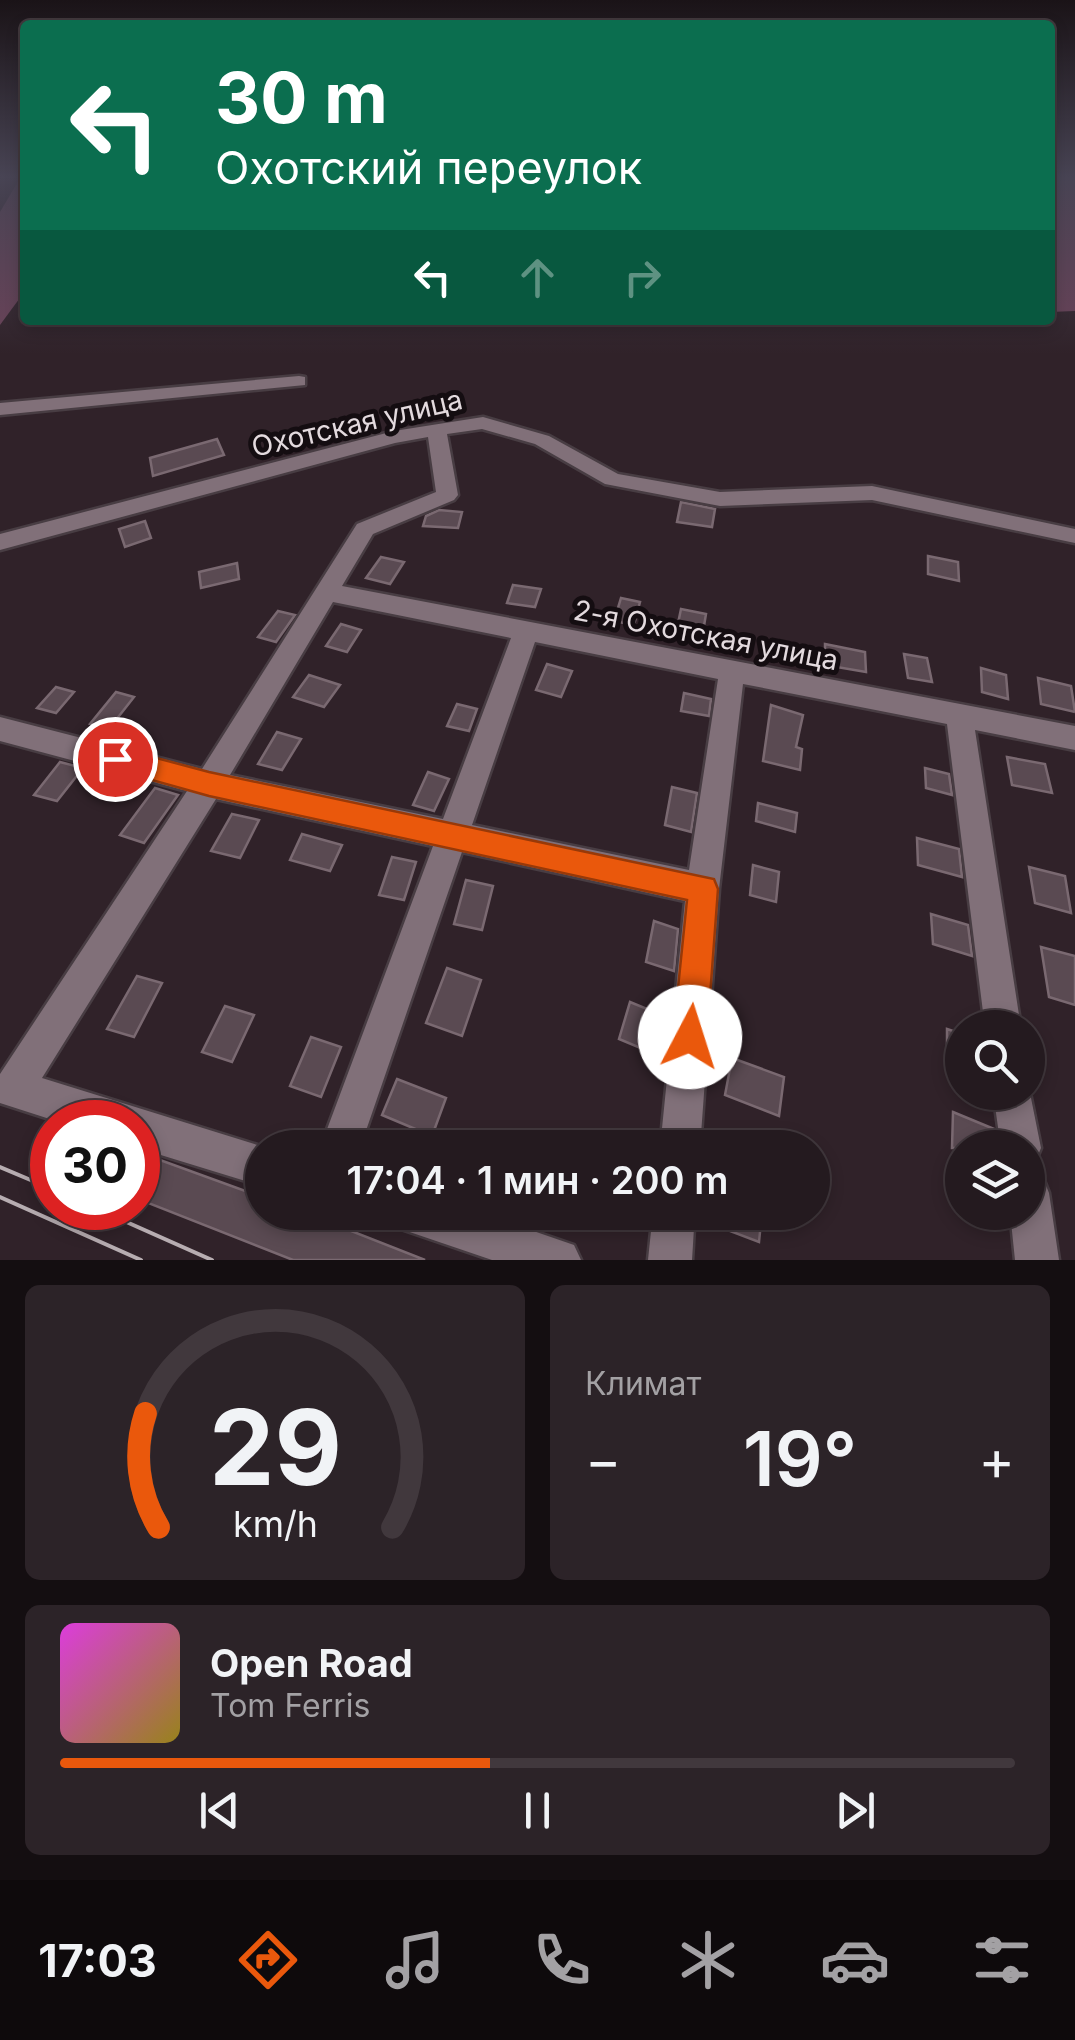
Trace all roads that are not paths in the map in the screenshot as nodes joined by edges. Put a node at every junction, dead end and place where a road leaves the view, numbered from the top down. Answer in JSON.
{"nodes":[{"id":1,"x":299,"y":381,"type":"dead end"},
{"id":2,"x":0,"y":409,"type":"edge"},
{"id":3,"x":436,"y":429,"type":"junction"},
{"id":4,"x":1075,"y":536,"type":"edge"},
{"id":5,"x":0,"y":542,"type":"edge"},
{"id":6,"x":326,"y":592,"type":"junction"},
{"id":7,"x":526,"y":631,"type":"junction"},
{"id":8,"x":732,"y":670,"type":"junction"},
{"id":9,"x":959,"y":714,"type":"junction"},
{"id":10,"x":0,"y":729,"type":"edge"},
{"id":11,"x":1075,"y":738,"type":"edge"},
{"id":12,"x":209,"y":784,"type":"junction"},
{"id":13,"x":452,"y":834,"type":"junction"},
{"id":14,"x":703,"y":889,"type":"junction"},
{"id":15,"x":1000,"y":1010,"type":"edge"},
{"id":16,"x":49,"y":1100,"type":"edge"},
{"id":17,"x":346,"y":1130,"type":"edge"},
{"id":18,"x":682,"y":1130,"type":"edge"},
{"id":19,"x":160,"y":1135,"type":"edge"},
{"id":20,"x":245,"y":1161,"type":"edge"},
{"id":21,"x":466,"y":1230,"type":"edge"},
{"id":22,"x":672,"y":1230,"type":"edge"},
{"id":23,"x":1034,"y":1230,"type":"edge"},
{"id":24,"x":559,"y":1260,"type":"edge"},
{"id":25,"x":670,"y":1260,"type":"edge"},
{"id":26,"x":1038,"y":1260,"type":"edge"}],
"edges":[{"from":1,"to":2,"type":"street"},
{"from":3,"to":4,"type":"street","name":"Охотская улица"},
{"from":3,"to":5,"type":"street","name":"Охотская улица"},
{"from":3,"to":6,"type":"street"},
{"from":6,"to":7,"type":"street","name":"2-я Охотская улица"},
{"from":6,"to":12,"type":"street"},
{"from":7,"to":8,"type":"street","name":"2-я Охотская улица"},
{"from":7,"to":13,"type":"street"},
{"from":8,"to":9,"type":"street","name":"2-я Охотская улица"},
{"from":8,"to":14,"type":"street"},
{"from":9,"to":11,"type":"street","name":"2-я Охотская улица"},
{"from":9,"to":15,"type":"street"},
{"from":10,"to":12,"type":"street"},
{"from":12,"to":13,"type":"street"},
{"from":12,"to":16,"type":"street"},
{"from":13,"to":14,"type":"street"},
{"from":13,"to":17,"type":"street"},
{"from":14,"to":18,"type":"street"},
{"from":19,"to":20,"type":"street"},
{"from":21,"to":24,"type":"street"},
{"from":22,"to":25,"type":"street"},
{"from":23,"to":26,"type":"street"}]}
